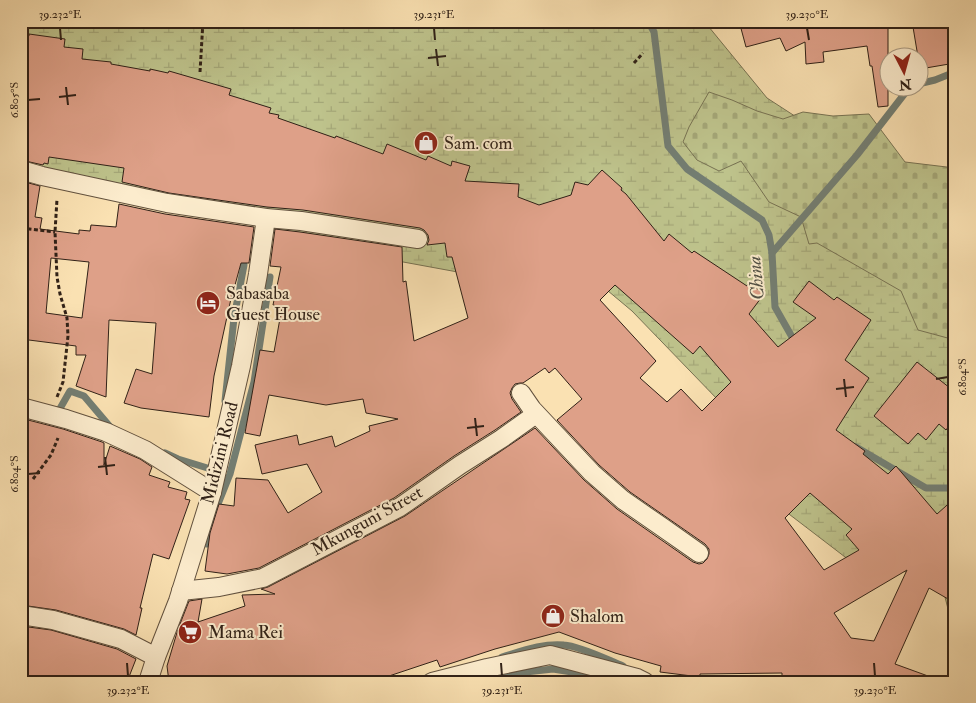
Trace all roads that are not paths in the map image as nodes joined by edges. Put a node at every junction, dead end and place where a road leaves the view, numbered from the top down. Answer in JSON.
{"nodes":[{"id":1,"x":21,"y":170,"type":"edge"},
{"id":2,"x":266,"y":218,"type":"junction"},
{"id":3,"x":418,"y":240,"type":"dead end"},
{"id":4,"x":521,"y":394,"type":"dead end"},
{"id":5,"x":21,"y":407,"type":"edge"},
{"id":6,"x":536,"y":414,"type":"junction"},
{"id":7,"x":212,"y":492,"type":"junction"},
{"id":8,"x":699,"y":554,"type":"dead end"},
{"id":9,"x":181,"y":591,"type":"junction"},
{"id":10,"x":21,"y":615,"type":"edge"},
{"id":11,"x":156,"y":657,"type":"junction"},
{"id":12,"x":488,"y":675,"type":"edge"},
{"id":13,"x":148,"y":682,"type":"edge"},
{"id":14,"x":432,"y":682,"type":"edge"},
{"id":15,"x":645,"y":682,"type":"edge"}],
"edges":[{"from":1,"to":2,"type":"street"},
{"from":2,"to":3,"type":"street"},
{"from":2,"to":7,"type":"street","name":"Midizini Road"},
{"from":4,"to":6,"type":"street"},
{"from":5,"to":7,"type":"street"},
{"from":6,"to":8,"type":"street"},
{"from":6,"to":9,"type":"street","name":"Mkunguni Street"},
{"from":7,"to":9,"type":"street","name":"Midizini Road"},
{"from":9,"to":11,"type":"street","name":"Midizini Road"},
{"from":10,"to":11,"type":"street"},
{"from":11,"to":13,"type":"street","name":"Midizini Road"},
{"from":12,"to":14,"type":"street"},
{"from":12,"to":15,"type":"street"}]}
